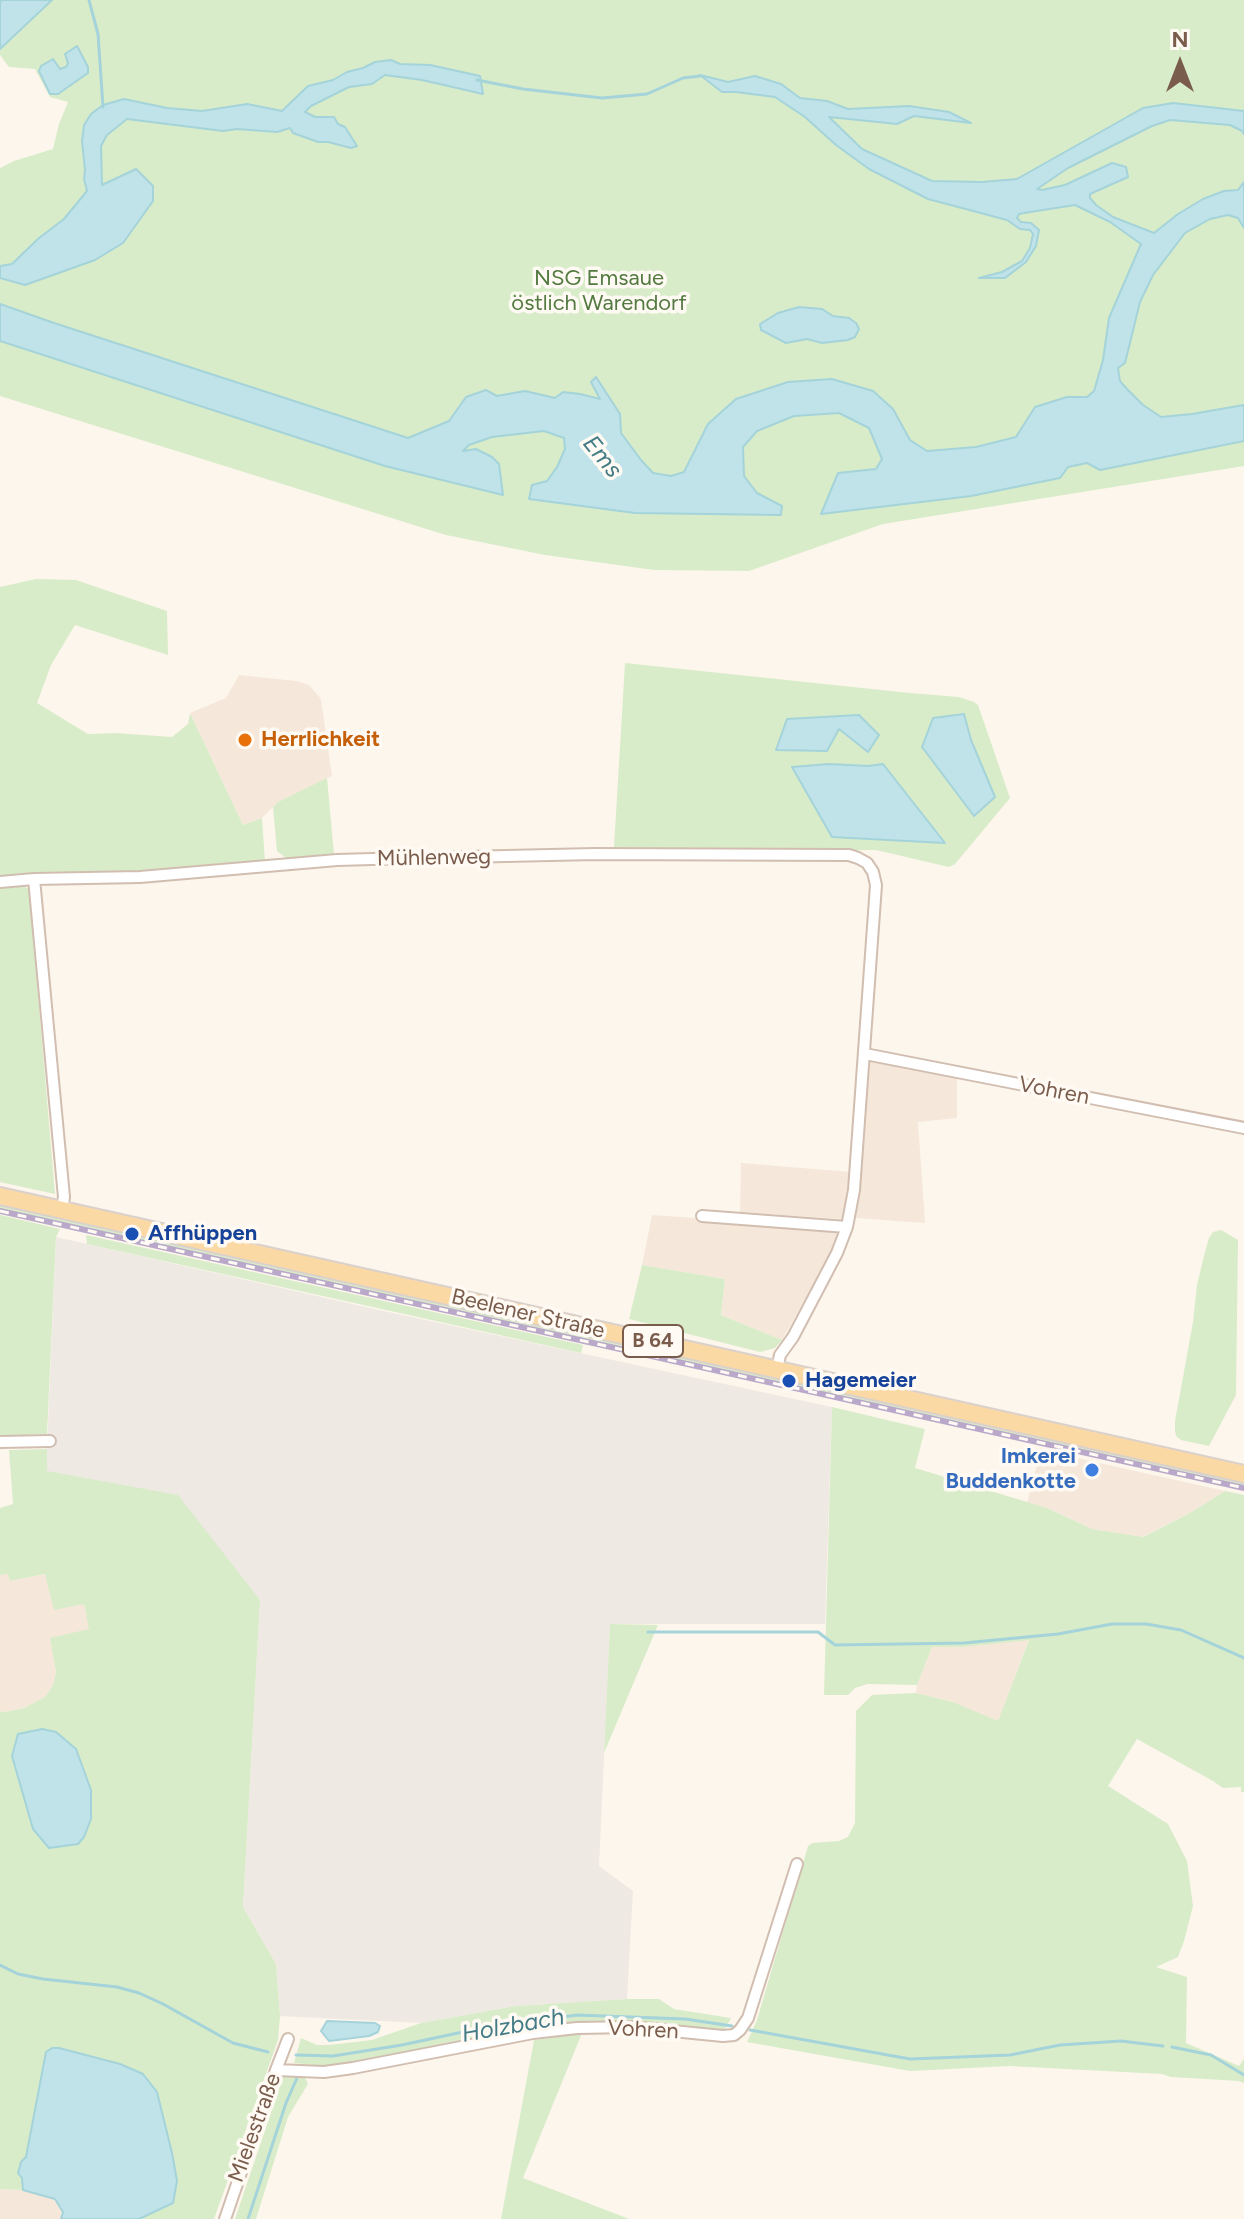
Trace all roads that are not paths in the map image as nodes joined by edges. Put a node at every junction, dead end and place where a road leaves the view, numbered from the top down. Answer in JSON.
{"nodes":[{"id":1,"x":34,"y":879,"type":"junction"},
{"id":2,"x":0,"y":882,"type":"edge"},
{"id":3,"x":865,"y":1054,"type":"junction"},
{"id":4,"x":1244,"y":1128,"type":"edge"},
{"id":5,"x":0,"y":1196,"type":"edge"},
{"id":6,"x":62,"y":1210,"type":"junction"},
{"id":7,"x":702,"y":1216,"type":"dead end"},
{"id":8,"x":847,"y":1227,"type":"junction"},
{"id":9,"x":777,"y":1369,"type":"junction"},
{"id":10,"x":50,"y":1441,"type":"dead end"},
{"id":11,"x":0,"y":1442,"type":"edge"},
{"id":12,"x":1244,"y":1474,"type":"edge"},
{"id":13,"x":797,"y":1864,"type":"dead end"},
{"id":14,"x":288,"y":2039,"type":"dead end"},
{"id":15,"x":276,"y":2070,"type":"junction"},
{"id":16,"x":225,"y":2219,"type":"edge"}],
"edges":[{"from":1,"to":2,"type":"street","name":"Mühlenweg"},
{"from":1,"to":3,"type":"street","name":"Mühlenweg"},
{"from":1,"to":6,"type":"street"},
{"from":3,"to":4,"type":"street","name":"Vohren"},
{"from":3,"to":8,"type":"street"},
{"from":5,"to":6,"type":"main road","name":"Beelener Straße","number":"B 64"},
{"from":6,"to":9,"type":"main road","name":"Beelener Straße","number":"B 64"},
{"from":7,"to":8,"type":"street"},
{"from":8,"to":9,"type":"street"},
{"from":9,"to":12,"type":"main road","name":"Beelener Straße","number":"B 64"},
{"from":10,"to":11,"type":"street"},
{"from":13,"to":15,"type":"street","name":"Vohren"},
{"from":14,"to":15,"type":"street","name":"Mielestraße"},
{"from":15,"to":16,"type":"street","name":"Mielestraße"}]}
